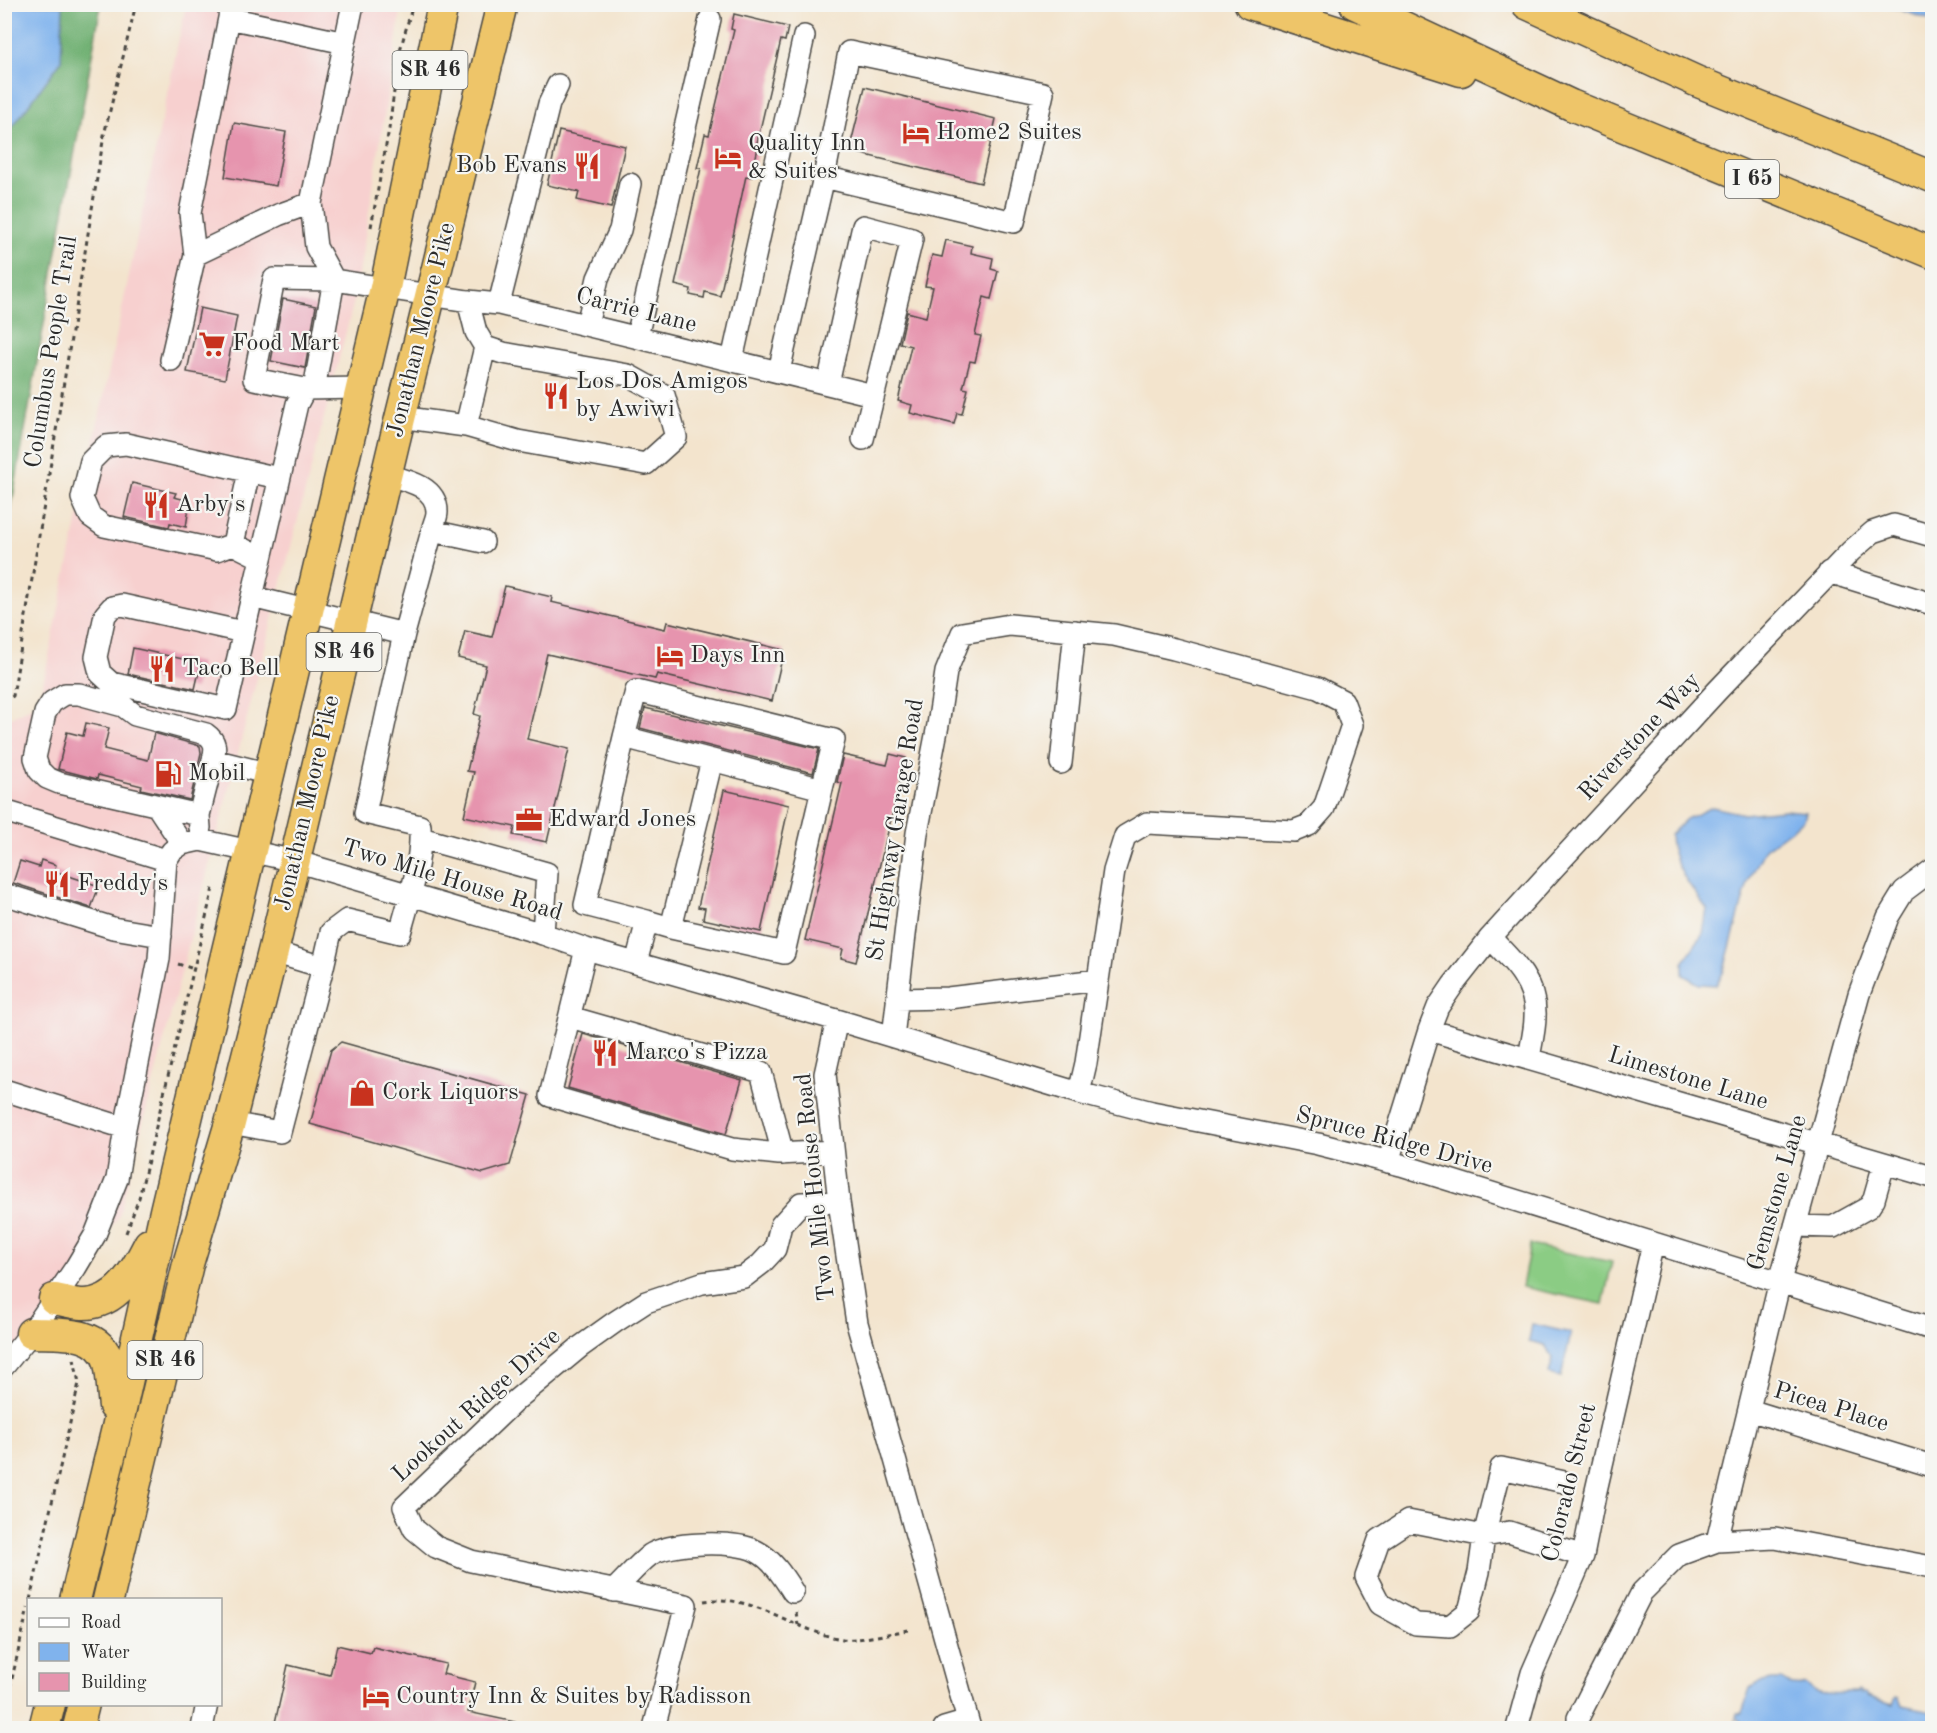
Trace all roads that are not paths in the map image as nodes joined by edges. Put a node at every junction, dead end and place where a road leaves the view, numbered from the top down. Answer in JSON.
{"nodes":[{"id":1,"x":353,"y":4,"type":"edge"},
{"id":2,"x":443,"y":4,"type":"edge"},
{"id":3,"x":502,"y":4,"type":"edge"},
{"id":4,"x":520,"y":4,"type":"edge"},
{"id":5,"x":1250,"y":4,"type":"edge"},
{"id":6,"x":1355,"y":4,"type":"edge"},
{"id":7,"x":1527,"y":4,"type":"edge"},
{"id":8,"x":1570,"y":4,"type":"edge"},
{"id":9,"x":230,"y":11,"type":"edge"},
{"id":10,"x":710,"y":19,"type":"dead end"},
{"id":11,"x":804,"y":36,"type":"dead end"},
{"id":12,"x":345,"y":43,"type":"junction"},
{"id":13,"x":1696,"y":81,"type":"junction"},
{"id":14,"x":558,"y":86,"type":"dead end"},
{"id":15,"x":480,"y":98,"type":"junction"},
{"id":16,"x":1571,"y":105,"type":"junction"},
{"id":17,"x":824,"y":177,"type":"junction"},
{"id":18,"x":1932,"y":177,"type":"edge"},
{"id":19,"x":630,"y":184,"type":"dead end"},
{"id":20,"x":311,"y":203,"type":"junction"},
{"id":21,"x":1932,"y":253,"type":"edge"},
{"id":22,"x":195,"y":255,"type":"junction"},
{"id":23,"x":334,"y":280,"type":"junction"},
{"id":24,"x":385,"y":288,"type":"junction"},
{"id":25,"x":430,"y":295,"type":"junction"},
{"id":26,"x":468,"y":301,"type":"junction"},
{"id":27,"x":499,"y":303,"type":"junction"},
{"id":28,"x":587,"y":325,"type":"junction"},
{"id":29,"x":637,"y":337,"type":"junction"},
{"id":30,"x":485,"y":347,"type":"junction"},
{"id":31,"x":171,"y":360,"type":"dead end"},
{"id":32,"x":732,"y":360,"type":"junction"},
{"id":33,"x":778,"y":371,"type":"junction"},
{"id":34,"x":828,"y":384,"type":"junction"},
{"id":35,"x":361,"y":388,"type":"junction"},
{"id":36,"x":310,"y":389,"type":"junction"},
{"id":37,"x":873,"y":395,"type":"junction"},
{"id":38,"x":400,"y":417,"type":"junction"},
{"id":39,"x":466,"y":426,"type":"junction"},
{"id":40,"x":863,"y":439,"type":"dead end"},
{"id":41,"x":249,"y":472,"type":"junction"},
{"id":42,"x":387,"y":474,"type":"junction"},
{"id":43,"x":279,"y":478,"type":"junction"},
{"id":44,"x":432,"y":531,"type":"junction"},
{"id":45,"x":1932,"y":536,"type":"edge"},
{"id":46,"x":483,"y":542,"type":"dead end"},
{"id":47,"x":233,"y":544,"type":"junction"},
{"id":48,"x":261,"y":558,"type":"junction"},
{"id":49,"x":1829,"y":572,"type":"junction"},
{"id":50,"x":252,"y":597,"type":"junction"},
{"id":51,"x":1932,"y":604,"type":"edge"},
{"id":52,"x":309,"y":611,"type":"junction"},
{"id":53,"x":352,"y":621,"type":"junction"},
{"id":54,"x":1075,"y":631,"type":"junction"},
{"id":55,"x":243,"y":633,"type":"junction"},
{"id":56,"x":404,"y":634,"type":"junction"},
{"id":57,"x":624,"y":737,"type":"junction"},
{"id":58,"x":213,"y":760,"type":"junction"},
{"id":59,"x":712,"y":760,"type":"junction"},
{"id":60,"x":1061,"y":763,"type":"dead end"},
{"id":61,"x":270,"y":774,"type":"junction"},
{"id":62,"x":822,"y":789,"type":"junction"},
{"id":63,"x":158,"y":806,"type":"junction"},
{"id":64,"x":4,"y":811,"type":"edge"},
{"id":65,"x":199,"y":815,"type":"junction"},
{"id":66,"x":421,"y":838,"type":"junction"},
{"id":67,"x":191,"y":842,"type":"junction"},
{"id":68,"x":251,"y":852,"type":"junction"},
{"id":69,"x":166,"y":861,"type":"junction"},
{"id":70,"x":295,"y":861,"type":"junction"},
{"id":71,"x":1928,"y":873,"type":"edge"},
{"id":72,"x":4,"y":894,"type":"edge"},
{"id":73,"x":411,"y":895,"type":"junction"},
{"id":74,"x":647,"y":921,"type":"junction"},
{"id":75,"x":671,"y":928,"type":"junction"},
{"id":76,"x":543,"y":934,"type":"junction"},
{"id":77,"x":161,"y":936,"type":"junction"},
{"id":78,"x":1490,"y":938,"type":"junction"},
{"id":79,"x":586,"y":949,"type":"junction"},
{"id":80,"x":273,"y":952,"type":"junction"},
{"id":81,"x":636,"y":963,"type":"junction"},
{"id":82,"x":323,"y":967,"type":"junction"},
{"id":83,"x":1098,"y":980,"type":"junction"},
{"id":84,"x":897,"y":999,"type":"junction"},
{"id":85,"x":570,"y":1017,"type":"junction"},
{"id":86,"x":837,"y":1020,"type":"junction"},
{"id":87,"x":1429,"y":1030,"type":"junction"},
{"id":88,"x":893,"y":1037,"type":"junction"},
{"id":89,"x":1529,"y":1058,"type":"junction"},
{"id":90,"x":4,"y":1090,"type":"edge"},
{"id":91,"x":1079,"y":1093,"type":"junction"},
{"id":92,"x":230,"y":1123,"type":"junction"},
{"id":93,"x":125,"y":1128,"type":"junction"},
{"id":94,"x":1818,"y":1145,"type":"junction"},
{"id":95,"x":833,"y":1151,"type":"junction"},
{"id":96,"x":783,"y":1154,"type":"junction"},
{"id":97,"x":1388,"y":1162,"type":"junction"},
{"id":98,"x":1884,"y":1164,"type":"junction"},
{"id":99,"x":1932,"y":1177,"type":"edge"},
{"id":100,"x":839,"y":1202,"type":"junction"},
{"id":101,"x":165,"y":1211,"type":"junction"},
{"id":102,"x":1795,"y":1226,"type":"junction"},
{"id":103,"x":1653,"y":1243,"type":"junction"},
{"id":104,"x":1780,"y":1281,"type":"junction"},
{"id":105,"x":54,"y":1299,"type":"junction"},
{"id":106,"x":1932,"y":1329,"type":"edge"},
{"id":107,"x":31,"y":1333,"type":"junction"},
{"id":108,"x":5,"y":1364,"type":"edge"},
{"id":109,"x":1749,"y":1410,"type":"junction"},
{"id":110,"x":117,"y":1428,"type":"junction"},
{"id":111,"x":1932,"y":1466,"type":"edge"},
{"id":112,"x":1564,"y":1482,"type":"dead end"},
{"id":113,"x":1484,"y":1536,"type":"junction"},
{"id":114,"x":1717,"y":1541,"type":"junction"},
{"id":115,"x":1583,"y":1556,"type":"junction"},
{"id":116,"x":1932,"y":1567,"type":"edge"},
{"id":117,"x":614,"y":1591,"type":"junction"},
{"id":118,"x":793,"y":1592,"type":"dead end"},
{"id":119,"x":75,"y":1598,"type":"edge"},
{"id":120,"x":108,"y":1598,"type":"edge"},
{"id":121,"x":50,"y":1706,"type":"edge"},
{"id":122,"x":84,"y":1706,"type":"edge"},
{"id":123,"x":207,"y":1706,"type":"edge"},
{"id":124,"x":1578,"y":1718,"type":"dead end"},
{"id":125,"x":969,"y":1725,"type":"edge"},
{"id":126,"x":44,"y":1728,"type":"edge"},
{"id":127,"x":78,"y":1728,"type":"edge"},
{"id":128,"x":202,"y":1728,"type":"edge"},
{"id":129,"x":654,"y":1728,"type":"edge"},
{"id":130,"x":944,"y":1728,"type":"edge"},
{"id":131,"x":1517,"y":1728,"type":"edge"}],
"edges":[{"from":1,"to":12,"type":"street"},
{"from":2,"to":24,"type":"highway","name":"Jonathan Moore Pike","number":"SR 46"},
{"from":3,"to":15,"type":"highway","name":"Jonathan Moore Pike","number":"SR 46"},
{"from":4,"to":15,"type":"highway"},
{"from":5,"to":16,"type":"highway"},
{"from":6,"to":16,"type":"highway","number":"I 65"},
{"from":7,"to":13,"type":"highway"},
{"from":8,"to":13,"type":"highway"},
{"from":9,"to":12,"type":"street"},
{"from":9,"to":22,"type":"street"},
{"from":10,"to":29,"type":"street"},
{"from":11,"to":32,"type":"street"},
{"from":12,"to":20,"type":"street"},
{"from":13,"to":18,"type":"highway"},
{"from":14,"to":27,"type":"street"},
{"from":15,"to":25,"type":"highway","name":"Jonathan Moore Pike","number":"SR 46"},
{"from":16,"to":21,"type":"highway","number":"I 65"},
{"from":17,"to":17,"type":"street"},
{"from":17,"to":33,"type":"street"},
{"from":19,"to":28,"type":"street"},
{"from":20,"to":22,"type":"street"},
{"from":20,"to":23,"type":"street"},
{"from":22,"to":31,"type":"street"},
{"from":23,"to":24,"type":"street","name":"Carrie Lane"},
{"from":23,"to":36,"type":"street"},
{"from":23,"to":36,"type":"street","name":"Carrie Lane"},
{"from":24,"to":25,"type":"street","name":"Carrie Lane"},
{"from":24,"to":35,"type":"highway","name":"Jonathan Moore Pike","number":"SR 46"},
{"from":25,"to":26,"type":"street","name":"Carrie Lane"},
{"from":25,"to":38,"type":"highway","name":"Jonathan Moore Pike","number":"SR 46"},
{"from":26,"to":27,"type":"street","name":"Carrie Lane"},
{"from":26,"to":30,"type":"street"},
{"from":27,"to":28,"type":"street","name":"Carrie Lane"},
{"from":28,"to":29,"type":"street","name":"Carrie Lane"},
{"from":29,"to":32,"type":"street","name":"Carrie Lane"},
{"from":30,"to":39,"type":"street"},
{"from":30,"to":39,"type":"street"},
{"from":32,"to":33,"type":"street","name":"Carrie Lane"},
{"from":33,"to":34,"type":"street","name":"Carrie Lane"},
{"from":34,"to":37,"type":"street","name":"Carrie Lane"},
{"from":34,"to":37,"type":"street"},
{"from":35,"to":36,"type":"street"},
{"from":35,"to":52,"type":"highway","name":"Jonathan Moore Pike","number":"SR 46"},
{"from":36,"to":43,"type":"street"},
{"from":37,"to":40,"type":"street"},
{"from":38,"to":39,"type":"street"},
{"from":38,"to":42,"type":"highway","name":"Jonathan Moore Pike","number":"SR 46"},
{"from":41,"to":43,"type":"street"},
{"from":41,"to":47,"type":"street"},
{"from":41,"to":47,"type":"street"},
{"from":42,"to":44,"type":"street"},
{"from":42,"to":53,"type":"highway","name":"Jonathan Moore Pike","number":"SR 46"},
{"from":43,"to":48,"type":"street"},
{"from":44,"to":46,"type":"street"},
{"from":44,"to":56,"type":"street"},
{"from":45,"to":49,"type":"street","name":"Riverstone Way"},
{"from":47,"to":48,"type":"street"},
{"from":48,"to":50,"type":"street"},
{"from":49,"to":51,"type":"street"},
{"from":49,"to":78,"type":"street","name":"Riverstone Way"},
{"from":50,"to":52,"type":"street"},
{"from":50,"to":55,"type":"street"},
{"from":52,"to":53,"type":"street"},
{"from":52,"to":61,"type":"highway","name":"Jonathan Moore Pike","number":"SR 46"},
{"from":53,"to":56,"type":"street"},
{"from":53,"to":70,"type":"highway","name":"Jonathan Moore Pike","number":"SR 46"},
{"from":54,"to":60,"type":"street"},
{"from":54,"to":83,"type":"street"},
{"from":54,"to":84,"type":"street","name":"St Highway Garage Road"},
{"from":55,"to":55,"type":"street"},
{"from":56,"to":66,"type":"street"},
{"from":57,"to":59,"type":"street"},
{"from":57,"to":62,"type":"street"},
{"from":57,"to":74,"type":"street"},
{"from":58,"to":61,"type":"street"},
{"from":58,"to":63,"type":"street"},
{"from":58,"to":65,"type":"street"},
{"from":59,"to":62,"type":"street"},
{"from":59,"to":75,"type":"street"},
{"from":61,"to":68,"type":"highway","name":"Jonathan Moore Pike","number":"SR 46"},
{"from":62,"to":75,"type":"street"},
{"from":63,"to":65,"type":"street"},
{"from":63,"to":67,"type":"street"},
{"from":64,"to":69,"type":"street"},
{"from":65,"to":67,"type":"street"},
{"from":66,"to":73,"type":"street"},
{"from":66,"to":76,"type":"street"},
{"from":67,"to":68,"type":"street","name":"Two Mile House Road"},
{"from":67,"to":69,"type":"street"},
{"from":68,"to":70,"type":"street","name":"Two Mile House Road"},
{"from":68,"to":101,"type":"highway","name":"Jonathan Moore Pike","number":"SR 46"},
{"from":69,"to":77,"type":"street"},
{"from":70,"to":73,"type":"street","name":"Two Mile House Road"},
{"from":70,"to":80,"type":"highway","name":"Jonathan Moore Pike","number":"SR 46"},
{"from":71,"to":94,"type":"street","name":"Gemstone Lane"},
{"from":72,"to":77,"type":"street"},
{"from":73,"to":76,"type":"street","name":"Two Mile House Road"},
{"from":73,"to":82,"type":"street"},
{"from":74,"to":75,"type":"street"},
{"from":74,"to":81,"type":"street"},
{"from":76,"to":79,"type":"street","name":"Two Mile House Road"},
{"from":77,"to":93,"type":"street"},
{"from":78,"to":87,"type":"street","name":"Riverstone Way"},
{"from":78,"to":89,"type":"street"},
{"from":79,"to":81,"type":"street","name":"Two Mile House Road"},
{"from":79,"to":85,"type":"street"},
{"from":80,"to":82,"type":"street"},
{"from":80,"to":92,"type":"highway","name":"Jonathan Moore Pike","number":"SR 46"},
{"from":81,"to":86,"type":"street","name":"Two Mile House Road"},
{"from":82,"to":92,"type":"street"},
{"from":83,"to":84,"type":"street"},
{"from":83,"to":91,"type":"street"},
{"from":84,"to":88,"type":"street","name":"St Highway Garage Road"},
{"from":85,"to":96,"type":"street"},
{"from":85,"to":96,"type":"street"},
{"from":86,"to":88,"type":"street","name":"Spruce Ridge Drive"},
{"from":86,"to":95,"type":"street","name":"Two Mile House Road"},
{"from":87,"to":89,"type":"street","name":"Limestone Lane"},
{"from":87,"to":97,"type":"street","name":"Riverstone Way"},
{"from":88,"to":91,"type":"street","name":"Spruce Ridge Drive"},
{"from":89,"to":94,"type":"street","name":"Limestone Lane"},
{"from":90,"to":93,"type":"street"},
{"from":91,"to":97,"type":"street","name":"Spruce Ridge Drive"},
{"from":92,"to":120,"type":"highway","name":"Jonathan Moore Pike","number":"SR 46"},
{"from":93,"to":105,"type":"street"},
{"from":94,"to":98,"type":"street","name":"Limestone Lane"},
{"from":94,"to":102,"type":"street","name":"Gemstone Lane"},
{"from":95,"to":96,"type":"street"},
{"from":95,"to":100,"type":"street","name":"Two Mile House Road"},
{"from":97,"to":103,"type":"street","name":"Spruce Ridge Drive"},
{"from":98,"to":99,"type":"street","name":"Limestone Lane"},
{"from":98,"to":102,"type":"street"},
{"from":100,"to":117,"type":"street","name":"Lookout Ridge Drive"},
{"from":100,"to":125,"type":"street","name":"Two Mile House Road"},
{"from":101,"to":105,"type":"highway"},
{"from":101,"to":110,"type":"highway","name":"Jonathan Moore Pike","number":"SR 46"},
{"from":102,"to":104,"type":"street","name":"Gemstone Lane"},
{"from":103,"to":104,"type":"street","name":"Spruce Ridge Drive"},
{"from":103,"to":115,"type":"street","name":"Colorado Street"},
{"from":104,"to":106,"type":"street","name":"Spruce Ridge Drive"},
{"from":104,"to":109,"type":"street","name":"Gemstone Lane"},
{"from":105,"to":107,"type":"street"},
{"from":107,"to":108,"type":"street"},
{"from":107,"to":110,"type":"highway"},
{"from":109,"to":111,"type":"street","name":"Picea Place"},
{"from":109,"to":114,"type":"street","name":"Gemstone Lane"},
{"from":110,"to":119,"type":"highway","name":"Jonathan Moore Pike","number":"SR 46"},
{"from":112,"to":113,"type":"street"},
{"from":113,"to":113,"type":"street"},
{"from":113,"to":115,"type":"street"},
{"from":114,"to":116,"type":"street"},
{"from":114,"to":124,"type":"street"},
{"from":115,"to":131,"type":"street","name":"Colorado Street"},
{"from":117,"to":118,"type":"street"},
{"from":117,"to":129,"type":"street","name":"Lookout Ridge Drive"},
{"from":121,"to":126,"type":"highway"},
{"from":122,"to":127,"type":"highway"},
{"from":123,"to":128,"type":"street"},
{"from":125,"to":130,"type":"street"}]}
